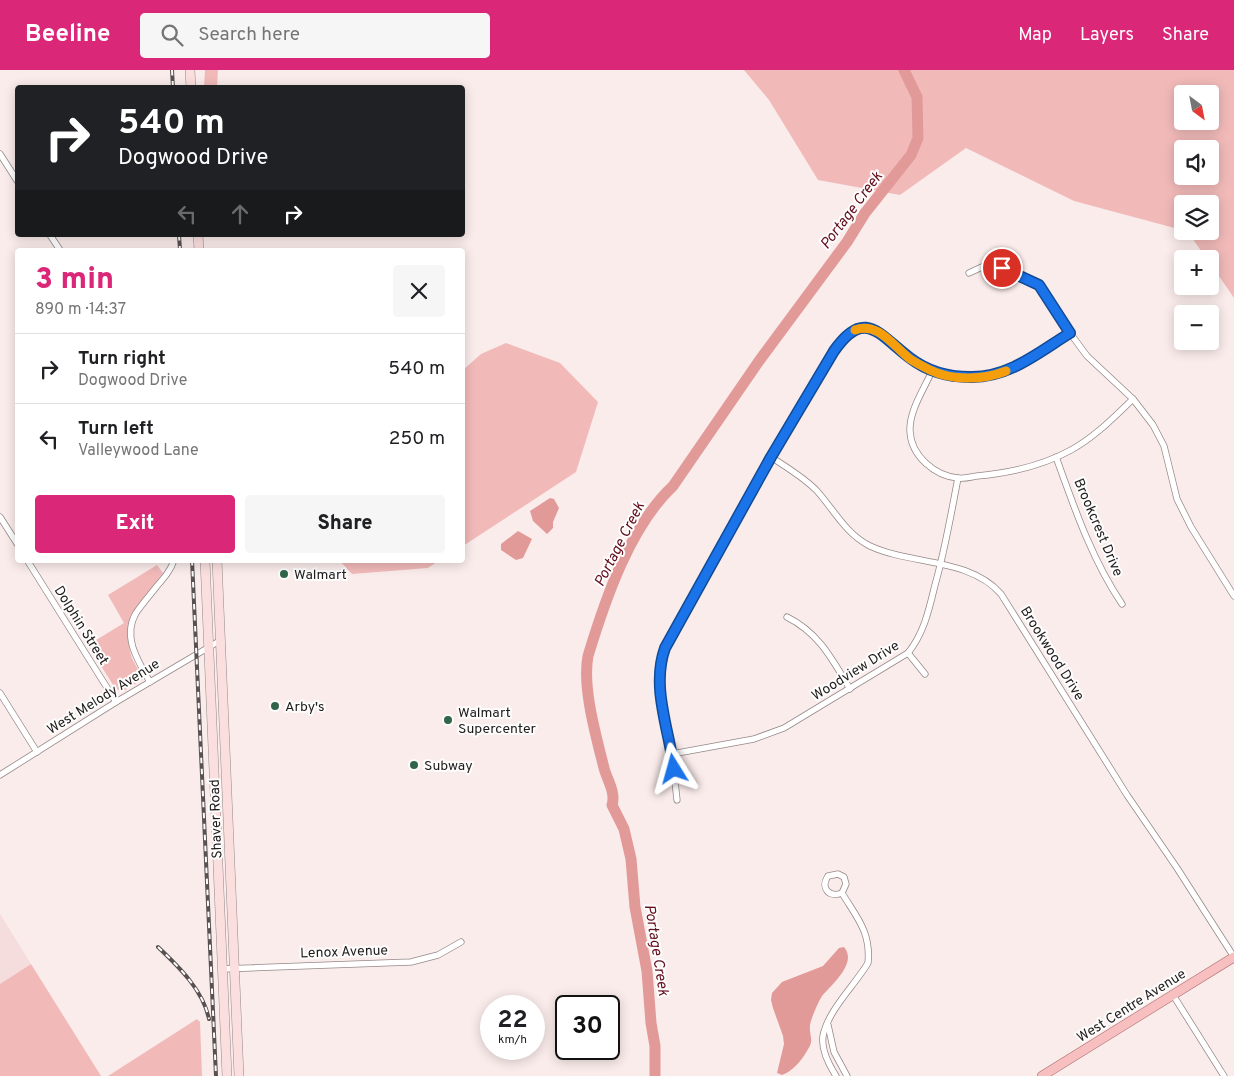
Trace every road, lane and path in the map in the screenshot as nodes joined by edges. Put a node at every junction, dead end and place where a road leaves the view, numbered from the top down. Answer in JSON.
{"nodes":[{"id":1,"x":190,"y":70,"type":"edge"},
{"id":2,"x":191,"y":85,"type":"edge"},
{"id":3,"x":0,"y":154,"type":"edge"},
{"id":4,"x":15,"y":177,"type":"edge"},
{"id":5,"x":51,"y":237,"type":"edge"},
{"id":6,"x":59,"y":248,"type":"edge"},
{"id":7,"x":968,"y":273,"type":"dead end"},
{"id":8,"x":1070,"y":333,"type":"junction"},
{"id":9,"x":932,"y":371,"type":"junction"},
{"id":10,"x":1133,"y":399,"type":"junction"},
{"id":11,"x":771,"y":457,"type":"junction"},
{"id":12,"x":1056,"y":457,"type":"junction"},
{"id":13,"x":958,"y":478,"type":"junction"},
{"id":14,"x":0,"y":517,"type":"edge"},
{"id":15,"x":15,"y":540,"type":"edge"},
{"id":16,"x":29,"y":563,"type":"edge"},
{"id":17,"x":172,"y":563,"type":"edge"},
{"id":18,"x":206,"y":563,"type":"edge"},
{"id":19,"x":217,"y":563,"type":"edge"},
{"id":20,"x":941,"y":564,"type":"junction"},
{"id":21,"x":1234,"y":596,"type":"edge"},
{"id":22,"x":1122,"y":604,"type":"dead end"},
{"id":23,"x":787,"y":617,"type":"dead end"},
{"id":24,"x":221,"y":640,"type":"junction"},
{"id":25,"x":209,"y":647,"type":"junction"},
{"id":26,"x":908,"y":653,"type":"junction"},
{"id":27,"x":926,"y":674,"type":"dead end"},
{"id":28,"x":150,"y":682,"type":"junction"},
{"id":29,"x":850,"y":689,"type":"junction"},
{"id":30,"x":0,"y":693,"type":"edge"},
{"id":31,"x":116,"y":702,"type":"junction"},
{"id":32,"x":37,"y":752,"type":"junction"},
{"id":33,"x":672,"y":754,"type":"junction"},
{"id":34,"x":0,"y":776,"type":"edge"},
{"id":35,"x":677,"y":800,"type":"dead end"},
{"id":36,"x":842,"y":893,"type":"dead end"},
{"id":37,"x":461,"y":942,"type":"dead end"},
{"id":38,"x":1234,"y":957,"type":"edge"},
{"id":39,"x":223,"y":968,"type":"junction"},
{"id":40,"x":235,"y":968,"type":"junction"},
{"id":41,"x":1173,"y":995,"type":"junction"},
{"id":42,"x":828,"y":1024,"type":"junction"},
{"id":43,"x":842,"y":1068,"type":"junction"},
{"id":44,"x":835,"y":1074,"type":"edge"},
{"id":45,"x":227,"y":1076,"type":"edge"},
{"id":46,"x":239,"y":1076,"type":"edge"},
{"id":47,"x":847,"y":1076,"type":"edge"},
{"id":48,"x":1042,"y":1076,"type":"edge"},
{"id":49,"x":1224,"y":1076,"type":"edge"}],
"edges":[{"from":1,"to":2,"type":"main road"},
{"from":3,"to":4,"type":"street"},
{"from":5,"to":6,"type":"street"},
{"from":7,"to":8,"type":"street"},
{"from":8,"to":9,"type":"street"},
{"from":8,"to":10,"type":"street"},
{"from":9,"to":11,"type":"street"},
{"from":9,"to":13,"type":"street"},
{"from":10,"to":12,"type":"street"},
{"from":10,"to":21,"type":"street"},
{"from":11,"to":20,"type":"street","name":"Brookwood Drive"},
{"from":11,"to":33,"type":"street"},
{"from":12,"to":13,"type":"street"},
{"from":12,"to":22,"type":"street","name":"Brookcrest Drive"},
{"from":13,"to":20,"type":"street","name":"Woodview Drive"},
{"from":14,"to":15,"type":"street"},
{"from":16,"to":31,"type":"street","name":"Dolphin Street"},
{"from":17,"to":28,"type":"street"},
{"from":18,"to":25,"type":"main road","name":"Shaver Road"},
{"from":19,"to":24,"type":"main road","name":"Shaver Road"},
{"from":20,"to":26,"type":"street","name":"Woodview Drive"},
{"from":20,"to":38,"type":"street","name":"Brookwood Drive"},
{"from":23,"to":29,"type":"street"},
{"from":24,"to":25,"type":"street","name":"West Melody Avenue"},
{"from":24,"to":40,"type":"main road","name":"Shaver Road"},
{"from":25,"to":28,"type":"street","name":"West Melody Avenue"},
{"from":25,"to":39,"type":"main road","name":"Shaver Road"},
{"from":26,"to":27,"type":"street"},
{"from":26,"to":29,"type":"street","name":"Woodview Drive"},
{"from":28,"to":31,"type":"street","name":"West Melody Avenue"},
{"from":29,"to":33,"type":"street","name":"Woodview Drive"},
{"from":30,"to":32,"type":"street"},
{"from":31,"to":32,"type":"street","name":"West Melody Avenue"},
{"from":32,"to":34,"type":"street","name":"West Melody Avenue"},
{"from":33,"to":35,"type":"street"},
{"from":36,"to":42,"type":"street"},
{"from":37,"to":40,"type":"street","name":"Lenox Avenue"},
{"from":38,"to":41,"type":"main road","name":"West Centre Avenue"},
{"from":39,"to":40,"type":"street","name":"Lenox Avenue"},
{"from":39,"to":45,"type":"main road","name":"Shaver Road"},
{"from":40,"to":46,"type":"main road","name":"Shaver Road"},
{"from":41,"to":48,"type":"main road","name":"West Centre Avenue"},
{"from":41,"to":49,"type":"street"},
{"from":42,"to":43,"type":"street"},
{"from":42,"to":44,"type":"street"},
{"from":43,"to":44,"type":"street"},
{"from":43,"to":47,"type":"street"}]}
